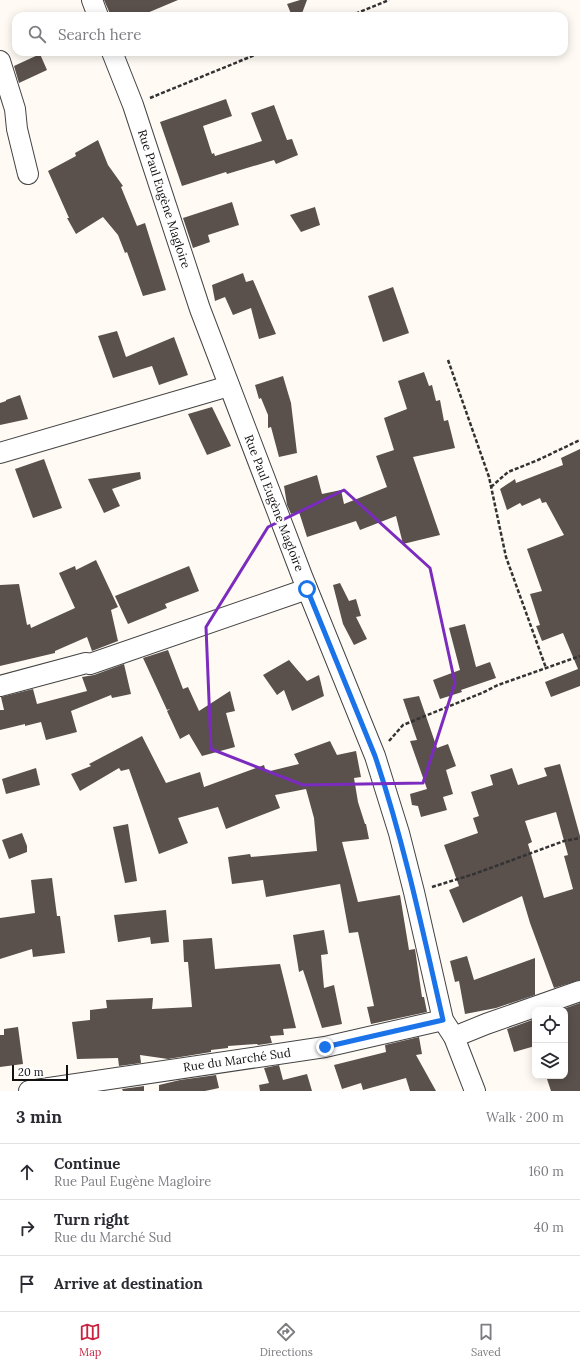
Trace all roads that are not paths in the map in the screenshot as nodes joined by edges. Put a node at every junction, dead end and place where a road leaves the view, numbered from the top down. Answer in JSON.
{"nodes":[{"id":1,"x":92,"y":0,"type":"edge"},
{"id":2,"x":96,"y":12,"type":"edge"},
{"id":3,"x":114,"y":56,"type":"edge"},
{"id":4,"x":0,"y":61,"type":"edge"},
{"id":5,"x":28,"y":174,"type":"dead end"},
{"id":6,"x":229,"y":386,"type":"junction"},
{"id":7,"x":0,"y":453,"type":"edge"},
{"id":8,"x":307,"y":589,"type":"junction"},
{"id":9,"x":0,"y":686,"type":"edge"},
{"id":10,"x":580,"y":991,"type":"edge"},
{"id":11,"x":449,"y":1029,"type":"junction"},
{"id":12,"x":29,"y":1091,"type":"edge"},
{"id":13,"x":475,"y":1091,"type":"edge"}],
"edges":[{"from":1,"to":2,"type":"street"},
{"from":3,"to":6,"type":"street","name":"Rue Paul Eugène Magloire"},
{"from":4,"to":5,"type":"street"},
{"from":6,"to":7,"type":"street"},
{"from":6,"to":8,"type":"street","name":"Rue Paul Eugène Magloire"},
{"from":8,"to":9,"type":"street"},
{"from":8,"to":11,"type":"street","name":"Rue Paul Eugène Magloire"},
{"from":10,"to":11,"type":"street","name":"Rue du Marché Sud"},
{"from":11,"to":12,"type":"street","name":"Rue du Marché Sud"},
{"from":11,"to":13,"type":"street","name":"Rue Paul Eugène Magloire"}]}
